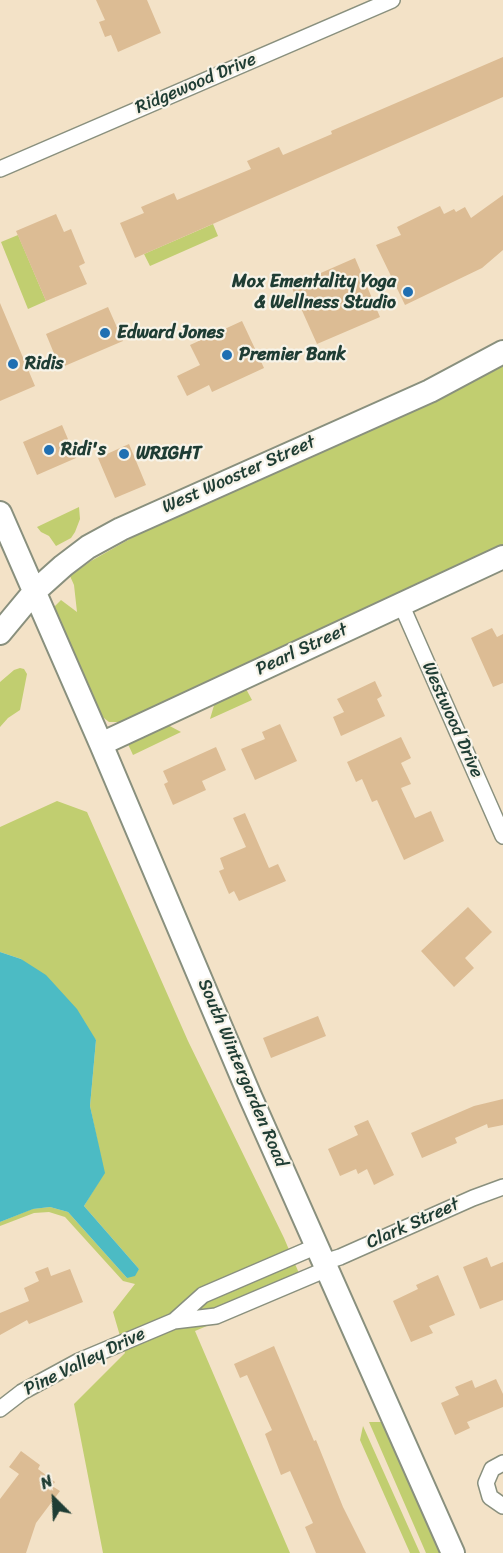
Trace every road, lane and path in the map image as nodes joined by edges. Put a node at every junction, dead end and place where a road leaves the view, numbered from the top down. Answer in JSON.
{"nodes":[{"id":1,"x":392,"y":0,"type":"edge"},
{"id":2,"x":0,"y":169,"type":"edge"},
{"id":3,"x":503,"y":352,"type":"edge"},
{"id":4,"x":0,"y":513,"type":"edge"},
{"id":5,"x":503,"y":557,"type":"edge"},
{"id":6,"x":34,"y":592,"type":"junction"},
{"id":7,"x":400,"y":604,"type":"junction"},
{"id":8,"x":0,"y":633,"type":"edge"},
{"id":9,"x":101,"y":744,"type":"junction"},
{"id":10,"x":503,"y":836,"type":"edge"},
{"id":11,"x":503,"y":1187,"type":"edge"},
{"id":12,"x":323,"y":1259,"type":"junction"},
{"id":13,"x":174,"y":1321,"type":"junction"},
{"id":14,"x":0,"y":1409,"type":"edge"},
{"id":15,"x":503,"y":1463,"type":"edge"},
{"id":16,"x":503,"y":1506,"type":"edge"},
{"id":17,"x":453,"y":1553,"type":"edge"}],
"edges":[{"from":1,"to":2,"type":"street","name":"Ridgewood Drive"},
{"from":3,"to":6,"type":"street","name":"West Wooster Street"},
{"from":4,"to":6,"type":"street","name":"South Wintergarden Road"},
{"from":5,"to":7,"type":"street","name":"Pearl Street"},
{"from":6,"to":8,"type":"street","name":"West Wooster Street"},
{"from":6,"to":9,"type":"street","name":"South Wintergarden Road"},
{"from":7,"to":9,"type":"street","name":"Pearl Street"},
{"from":7,"to":10,"type":"street","name":"Westwood Drive"},
{"from":9,"to":12,"type":"street","name":"South Wintergarden Road"},
{"from":11,"to":12,"type":"street","name":"Clark Street"},
{"from":12,"to":13,"type":"street","name":"Pine Valley Drive"},
{"from":12,"to":13,"type":"street","name":"Pine Valley Drive"},
{"from":12,"to":17,"type":"street","name":"South Wintergarden Road"},
{"from":13,"to":14,"type":"street","name":"Pine Valley Drive"},
{"from":15,"to":16,"type":"street"}]}
